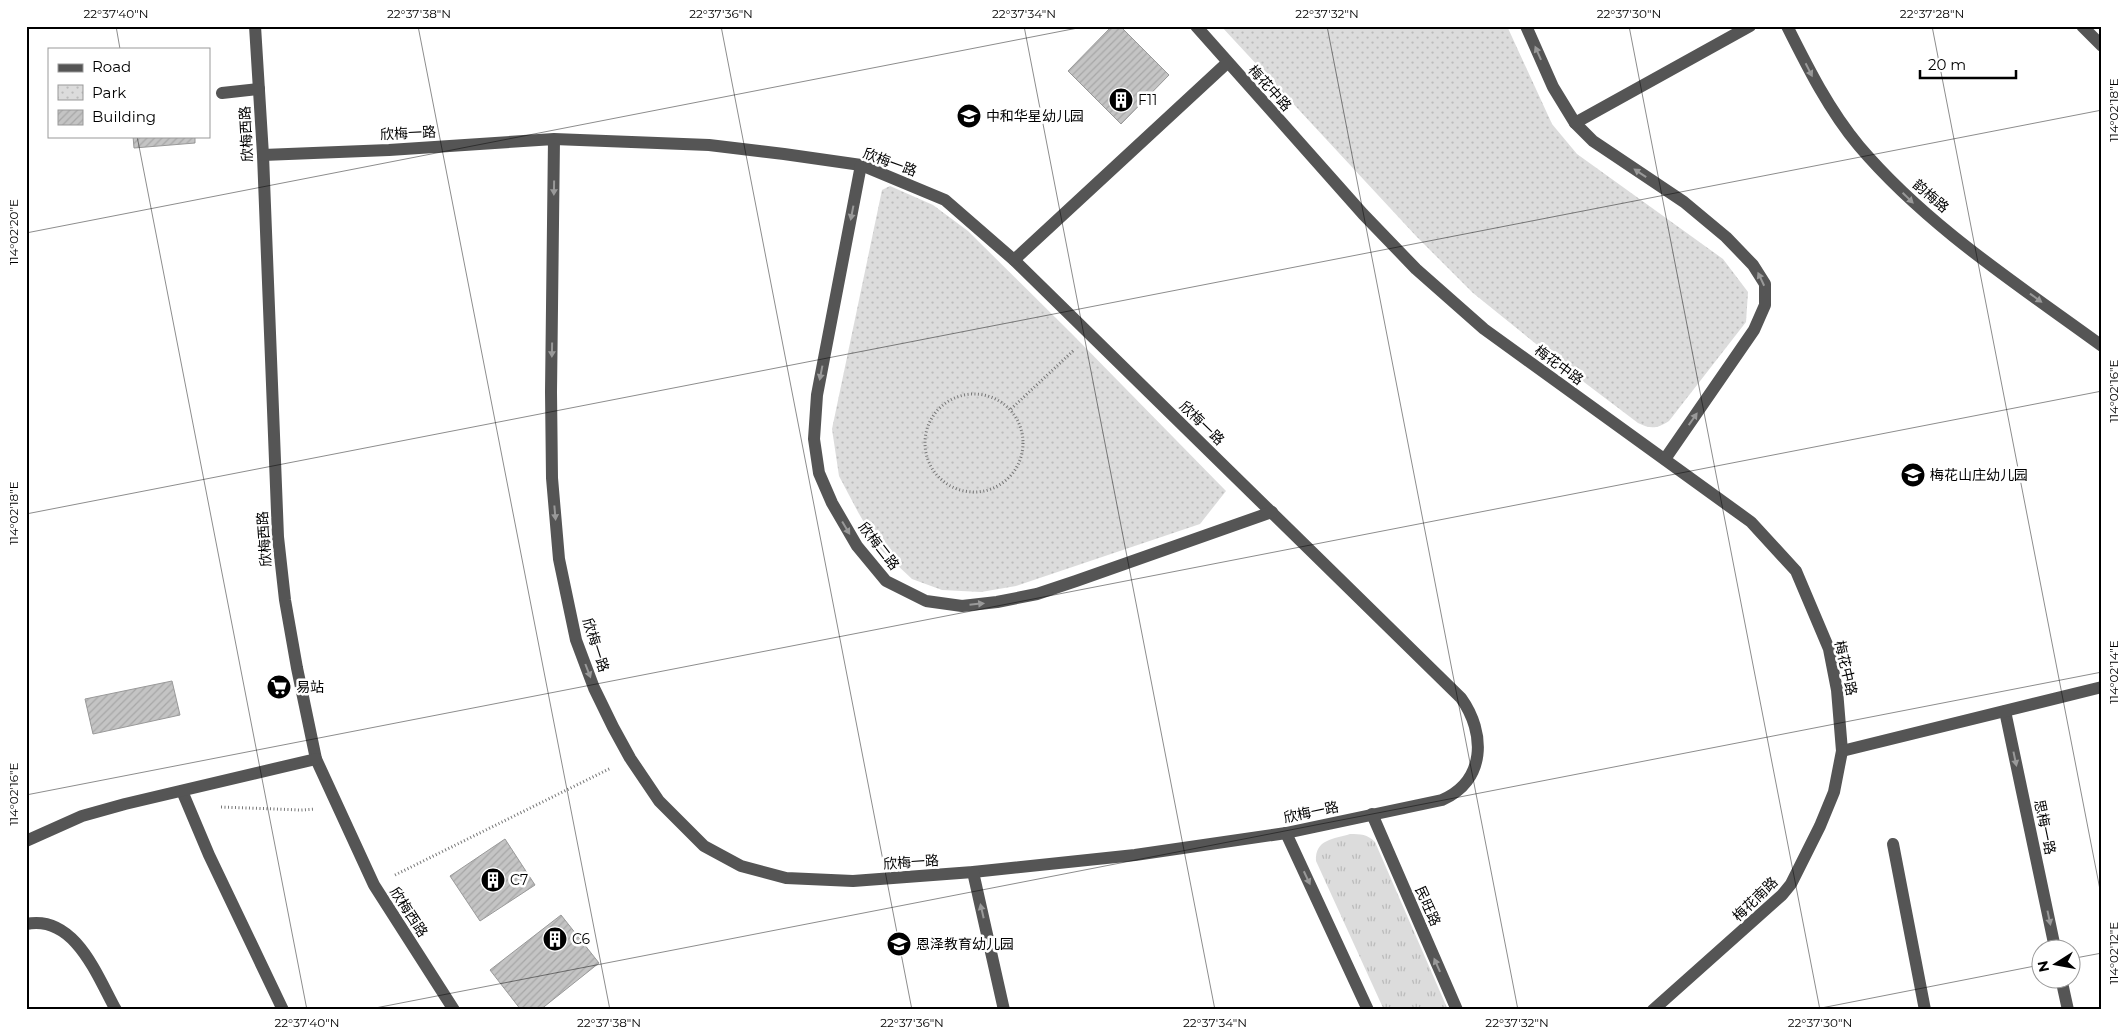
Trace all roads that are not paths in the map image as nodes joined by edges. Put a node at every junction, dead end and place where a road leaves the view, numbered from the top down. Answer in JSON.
{"nodes":[{"id":1,"x":255,"y":26,"type":"edge"},
{"id":2,"x":1196,"y":26,"type":"edge"},
{"id":3,"x":1526,"y":26,"type":"edge"},
{"id":4,"x":1750,"y":26,"type":"edge"},
{"id":5,"x":1787,"y":26,"type":"edge"},
{"id":6,"x":2082,"y":26,"type":"edge"},
{"id":7,"x":2102,"y":46,"type":"edge"},
{"id":8,"x":1227,"y":63,"type":"junction"},
{"id":9,"x":259,"y":89,"type":"junction"},
{"id":10,"x":222,"y":93,"type":"dead end"},
{"id":11,"x":1574,"y":123,"type":"junction"},
{"id":12,"x":554,"y":139,"type":"junction"},
{"id":13,"x":262,"y":155,"type":"junction"},
{"id":14,"x":861,"y":165,"type":"junction"},
{"id":15,"x":1014,"y":260,"type":"junction"},
{"id":16,"x":2102,"y":346,"type":"edge"},
{"id":17,"x":1665,"y":459,"type":"junction"},
{"id":18,"x":1272,"y":512,"type":"junction"},
{"id":19,"x":2102,"y":687,"type":"edge"},
{"id":20,"x":2005,"y":711,"type":"junction"},
{"id":21,"x":1842,"y":750,"type":"junction"},
{"id":22,"x":316,"y":759,"type":"junction"},
{"id":23,"x":182,"y":791,"type":"junction"},
{"id":24,"x":1372,"y":814,"type":"junction"},
{"id":25,"x":1286,"y":834,"type":"junction"},
{"id":26,"x":26,"y":841,"type":"edge"},
{"id":27,"x":1893,"y":844,"type":"dead end"},
{"id":28,"x":973,"y":872,"type":"junction"},
{"id":29,"x":26,"y":924,"type":"edge"},
{"id":30,"x":2053,"y":938,"type":"edge"},
{"id":31,"x":2063,"y":988,"type":"edge"},
{"id":32,"x":116,"y":1010,"type":"edge"},
{"id":33,"x":283,"y":1010,"type":"edge"},
{"id":34,"x":454,"y":1010,"type":"edge"},
{"id":35,"x":1004,"y":1010,"type":"edge"},
{"id":36,"x":1368,"y":1010,"type":"edge"},
{"id":37,"x":1457,"y":1010,"type":"edge"},
{"id":38,"x":1653,"y":1010,"type":"edge"},
{"id":39,"x":1925,"y":1010,"type":"edge"},
{"id":40,"x":2068,"y":1010,"type":"edge"}],
"edges":[{"from":1,"to":9,"type":"street","name":"欣梅西路"},
{"from":2,"to":8,"type":"street","name":"梅花中路"},
{"from":11,"to":3,"type":"street","one_way":true},
{"from":4,"to":11,"type":"street"},
{"from":5,"to":16,"type":"street","name":"韵梅路","one_way":true},
{"from":6,"to":7,"type":"street"},
{"from":8,"to":15,"type":"street"},
{"from":8,"to":17,"type":"street","name":"梅花中路"},
{"from":9,"to":10,"type":"street"},
{"from":9,"to":13,"type":"street","name":"欣梅西路"},
{"from":17,"to":11,"type":"street","one_way":true},
{"from":12,"to":13,"type":"street","name":"欣梅一路"},
{"from":12,"to":14,"type":"street","name":"欣梅一路"},
{"from":12,"to":28,"type":"street","name":"欣梅一路","one_way":true},
{"from":13,"to":22,"type":"street","name":"欣梅西路"},
{"from":14,"to":15,"type":"street","name":"欣梅一路"},
{"from":14,"to":18,"type":"street","name":"欣梅二路","one_way":true},
{"from":15,"to":18,"type":"street","name":"欣梅一路"},
{"from":17,"to":21,"type":"street","name":"梅花中路"},
{"from":18,"to":24,"type":"street","name":"欣梅一路"},
{"from":19,"to":20,"type":"street"},
{"from":20,"to":21,"type":"street"},
{"from":20,"to":30,"type":"street","name":"思梅一路","one_way":true},
{"from":21,"to":38,"type":"street","name":"梅花南路"},
{"from":22,"to":23,"type":"street"},
{"from":22,"to":34,"type":"street","name":"欣梅西路"},
{"from":23,"to":26,"type":"street"},
{"from":23,"to":33,"type":"street"},
{"from":24,"to":25,"type":"street","name":"欣梅一路"},
{"from":37,"to":24,"type":"street","name":"民旺路","one_way":true},
{"from":25,"to":28,"type":"street","name":"欣梅一路"},
{"from":25,"to":36,"type":"street","one_way":true},
{"from":27,"to":39,"type":"street"},
{"from":35,"to":28,"type":"street","one_way":true},
{"from":29,"to":32,"type":"street"},
{"from":31,"to":40,"type":"street"}]}
